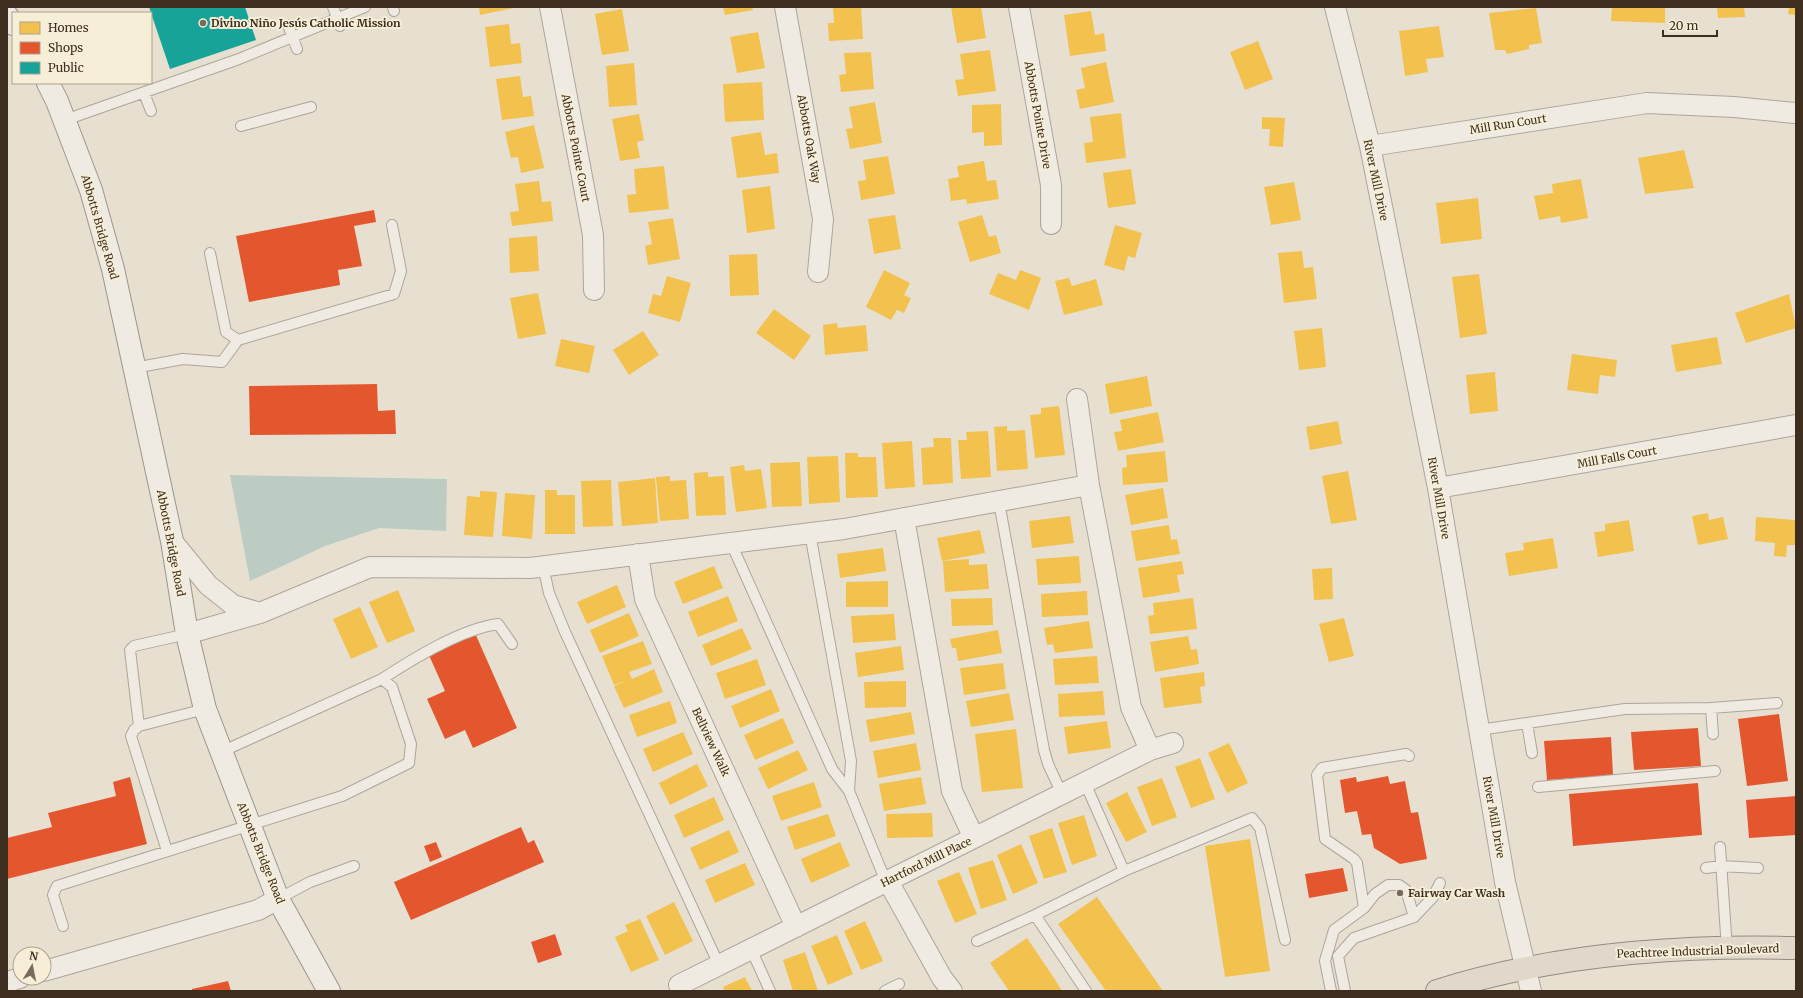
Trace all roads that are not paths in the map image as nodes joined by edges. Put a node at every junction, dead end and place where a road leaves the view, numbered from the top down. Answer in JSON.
{"nodes":[{"id":1,"x":333,"y":7,"type":"edge"},
{"id":2,"x":365,"y":7,"type":"edge"},
{"id":3,"x":550,"y":7,"type":"edge"},
{"id":4,"x":785,"y":7,"type":"edge"},
{"id":5,"x":1019,"y":7,"type":"edge"},
{"id":6,"x":1335,"y":7,"type":"edge"},
{"id":7,"x":338,"y":22,"type":"junction"},
{"id":8,"x":288,"y":25,"type":"dead end"},
{"id":9,"x":292,"y":36,"type":"junction"},
{"id":10,"x":297,"y":49,"type":"dead end"},
{"id":11,"x":48,"y":84,"type":"edge"},
{"id":12,"x":148,"y":89,"type":"edge"},
{"id":13,"x":311,"y":107,"type":"dead end"},
{"id":14,"x":151,"y":111,"type":"dead end"},
{"id":15,"x":1795,"y":112,"type":"edge"},
{"id":16,"x":65,"y":120,"type":"junction"},
{"id":17,"x":241,"y":126,"type":"dead end"},
{"id":18,"x":1370,"y":146,"type":"junction"},
{"id":19,"x":1051,"y":224,"type":"dead end"},
{"id":20,"x":392,"y":225,"type":"dead end"},
{"id":21,"x":210,"y":253,"type":"dead end"},
{"id":22,"x":818,"y":272,"type":"dead end"},
{"id":23,"x":594,"y":290,"type":"dead end"},
{"id":24,"x":238,"y":340,"type":"junction"},
{"id":25,"x":134,"y":368,"type":"junction"},
{"id":26,"x":1077,"y":399,"type":"dead end"},
{"id":27,"x":1796,"y":425,"type":"edge"},
{"id":28,"x":1089,"y":485,"type":"junction"},
{"id":29,"x":1438,"y":488,"type":"junction"},
{"id":30,"x":999,"y":502,"type":"junction"},
{"id":31,"x":904,"y":518,"type":"junction"},
{"id":32,"x":810,"y":533,"type":"junction"},
{"id":33,"x":172,"y":541,"type":"junction"},
{"id":34,"x":731,"y":543,"type":"junction"},
{"id":35,"x":638,"y":554,"type":"junction"},
{"id":36,"x":543,"y":566,"type":"junction"},
{"id":37,"x":260,"y":613,"type":"junction"},
{"id":38,"x":187,"y":634,"type":"junction"},
{"id":39,"x":512,"y":644,"type":"dead end"},
{"id":40,"x":382,"y":679,"type":"junction"},
{"id":41,"x":1777,"y":703,"type":"dead end"},
{"id":42,"x":1712,"y":708,"type":"junction"},
{"id":43,"x":204,"y":709,"type":"junction"},
{"id":44,"x":1527,"y":723,"type":"junction"},
{"id":45,"x":139,"y":726,"type":"junction"},
{"id":46,"x":1479,"y":730,"type":"junction"},
{"id":47,"x":1713,"y":734,"type":"dead end"},
{"id":48,"x":1173,"y":742,"type":"dead end"},
{"id":49,"x":1150,"y":750,"type":"junction"},
{"id":50,"x":221,"y":752,"type":"junction"},
{"id":51,"x":1532,"y":752,"type":"dead end"},
{"id":52,"x":1408,"y":755,"type":"dead end"},
{"id":53,"x":1715,"y":771,"type":"dead end"},
{"id":54,"x":1085,"y":783,"type":"junction"},
{"id":55,"x":1538,"y":787,"type":"dead end"},
{"id":56,"x":849,"y":790,"type":"junction"},
{"id":57,"x":1062,"y":794,"type":"junction"},
{"id":58,"x":249,"y":826,"type":"junction"},
{"id":59,"x":974,"y":838,"type":"junction"},
{"id":60,"x":1720,"y":847,"type":"dead end"},
{"id":61,"x":167,"y":851,"type":"junction"},
{"id":62,"x":354,"y":866,"type":"dead end"},
{"id":63,"x":1721,"y":866,"type":"junction"},
{"id":64,"x":1706,"y":868,"type":"dead end"},
{"id":65,"x":1758,"y":868,"type":"dead end"},
{"id":66,"x":1124,"y":871,"type":"junction"},
{"id":67,"x":887,"y":881,"type":"junction"},
{"id":68,"x":1440,"y":883,"type":"dead end"},
{"id":69,"x":278,"y":899,"type":"junction"},
{"id":70,"x":1364,"y":908,"type":"junction"},
{"id":71,"x":1035,"y":915,"type":"junction"},
{"id":72,"x":1414,"y":917,"type":"junction"},
{"id":73,"x":63,"y":926,"type":"dead end"},
{"id":74,"x":796,"y":927,"type":"junction"},
{"id":75,"x":1285,"y":940,"type":"dead end"},
{"id":76,"x":976,"y":941,"type":"dead end"},
{"id":77,"x":1796,"y":948,"type":"edge"},
{"id":78,"x":751,"y":949,"type":"junction"},
{"id":79,"x":1726,"y":949,"type":"junction"},
{"id":80,"x":719,"y":965,"type":"junction"},
{"id":81,"x":52,"y":969,"type":"edge"},
{"id":82,"x":1526,"y":969,"type":"junction"},
{"id":83,"x":899,"y":984,"type":"dead end"},
{"id":84,"x":680,"y":985,"type":"dead end"},
{"id":85,"x":329,"y":991,"type":"edge"},
{"id":86,"x":770,"y":991,"type":"edge"},
{"id":87,"x":885,"y":991,"type":"edge"},
{"id":88,"x":952,"y":991,"type":"edge"},
{"id":89,"x":1086,"y":991,"type":"edge"},
{"id":90,"x":1331,"y":991,"type":"edge"},
{"id":91,"x":1345,"y":991,"type":"edge"},
{"id":92,"x":1437,"y":991,"type":"edge"},
{"id":93,"x":1531,"y":991,"type":"edge"}],
"edges":[{"from":1,"to":7,"type":"lane"},
{"from":2,"to":7,"type":"lane"},
{"from":3,"to":23,"type":"street","name":"Abbotts Pointe Court"},
{"from":4,"to":22,"type":"street","name":"Abbotts Oak Way"},
{"from":5,"to":19,"type":"street","name":"Abbotts Pointe Drive"},
{"from":6,"to":18,"type":"street","name":"River Mill Drive"},
{"from":7,"to":9,"type":"lane"},
{"from":8,"to":9,"type":"lane"},
{"from":9,"to":10,"type":"lane"},
{"from":9,"to":12,"type":"lane"},
{"from":11,"to":16,"type":"main road","name":"Abbotts Bridge Road"},
{"from":12,"to":14,"type":"lane"},
{"from":12,"to":16,"type":"lane"},
{"from":13,"to":17,"type":"lane"},
{"from":15,"to":18,"type":"street","name":"Mill Run Court"},
{"from":16,"to":25,"type":"main road","name":"Abbotts Bridge Road"},
{"from":18,"to":29,"type":"street","name":"River Mill Drive"},
{"from":20,"to":24,"type":"lane"},
{"from":21,"to":24,"type":"lane"},
{"from":24,"to":25,"type":"lane"},
{"from":25,"to":33,"type":"main road","name":"Abbotts Bridge Road"},
{"from":26,"to":28,"type":"street"},
{"from":27,"to":29,"type":"street","name":"Mill Falls Court"},
{"from":28,"to":30,"type":"street"},
{"from":28,"to":49,"type":"street"},
{"from":29,"to":46,"type":"street","name":"River Mill Drive"},
{"from":30,"to":31,"type":"street"},
{"from":30,"to":57,"type":"lane"},
{"from":31,"to":32,"type":"street"},
{"from":31,"to":59,"type":"street"},
{"from":32,"to":34,"type":"street"},
{"from":32,"to":56,"type":"lane"},
{"from":33,"to":37,"type":"street"},
{"from":33,"to":38,"type":"main road","name":"Abbotts Bridge Road"},
{"from":34,"to":35,"type":"street"},
{"from":34,"to":56,"type":"lane"},
{"from":35,"to":36,"type":"street"},
{"from":35,"to":74,"type":"street","name":"Bellview Walk"},
{"from":36,"to":37,"type":"street"},
{"from":36,"to":80,"type":"lane"},
{"from":37,"to":38,"type":"street"},
{"from":38,"to":43,"type":"main road","name":"Abbotts Bridge Road"},
{"from":38,"to":45,"type":"lane"},
{"from":39,"to":40,"type":"lane"},
{"from":40,"to":50,"type":"lane"},
{"from":40,"to":58,"type":"lane"},
{"from":41,"to":42,"type":"lane"},
{"from":42,"to":44,"type":"lane"},
{"from":42,"to":47,"type":"lane"},
{"from":43,"to":45,"type":"lane"},
{"from":43,"to":50,"type":"main road","name":"Abbotts Bridge Road"},
{"from":44,"to":46,"type":"lane"},
{"from":44,"to":51,"type":"lane"},
{"from":45,"to":61,"type":"lane"},
{"from":46,"to":82,"type":"street","name":"River Mill Drive"},
{"from":48,"to":49,"type":"street","name":"Hartford Mill Place"},
{"from":49,"to":54,"type":"street","name":"Hartford Mill Place"},
{"from":50,"to":58,"type":"main road","name":"Abbotts Bridge Road"},
{"from":52,"to":70,"type":"lane"},
{"from":53,"to":55,"type":"lane"},
{"from":54,"to":57,"type":"street","name":"Hartford Mill Place"},
{"from":54,"to":66,"type":"lane"},
{"from":56,"to":67,"type":"lane"},
{"from":57,"to":59,"type":"street","name":"Hartford Mill Place"},
{"from":58,"to":61,"type":"lane"},
{"from":58,"to":69,"type":"main road","name":"Abbotts Bridge Road"},
{"from":59,"to":67,"type":"street","name":"Hartford Mill Place"},
{"from":60,"to":63,"type":"lane"},
{"from":61,"to":73,"type":"lane"},
{"from":62,"to":69,"type":"lane"},
{"from":63,"to":64,"type":"lane"},
{"from":63,"to":65,"type":"lane"},
{"from":63,"to":79,"type":"lane"},
{"from":66,"to":71,"type":"lane"},
{"from":66,"to":75,"type":"lane"},
{"from":67,"to":74,"type":"street","name":"Hartford Mill Place"},
{"from":67,"to":88,"type":"street"},
{"from":68,"to":72,"type":"lane"},
{"from":69,"to":81,"type":"street"},
{"from":69,"to":85,"type":"main road","name":"Abbotts Bridge Road"},
{"from":70,"to":72,"type":"lane"},
{"from":70,"to":90,"type":"lane"},
{"from":71,"to":76,"type":"lane"},
{"from":71,"to":89,"type":"lane"},
{"from":72,"to":91,"type":"lane"},
{"from":74,"to":78,"type":"street","name":"Hartford Mill Place"},
{"from":77,"to":79,"type":"highway","name":"Peachtree Industrial Boulevard"},
{"from":78,"to":80,"type":"street","name":"Hartford Mill Place"},
{"from":78,"to":86,"type":"lane"},
{"from":79,"to":82,"type":"highway","name":"Peachtree Industrial Boulevard"},
{"from":80,"to":84,"type":"street","name":"Hartford Mill Place"},
{"from":82,"to":92,"type":"highway","name":"Peachtree Industrial Boulevard"},
{"from":82,"to":93,"type":"street","name":"River Mill Drive"},
{"from":83,"to":87,"type":"lane"}]}
